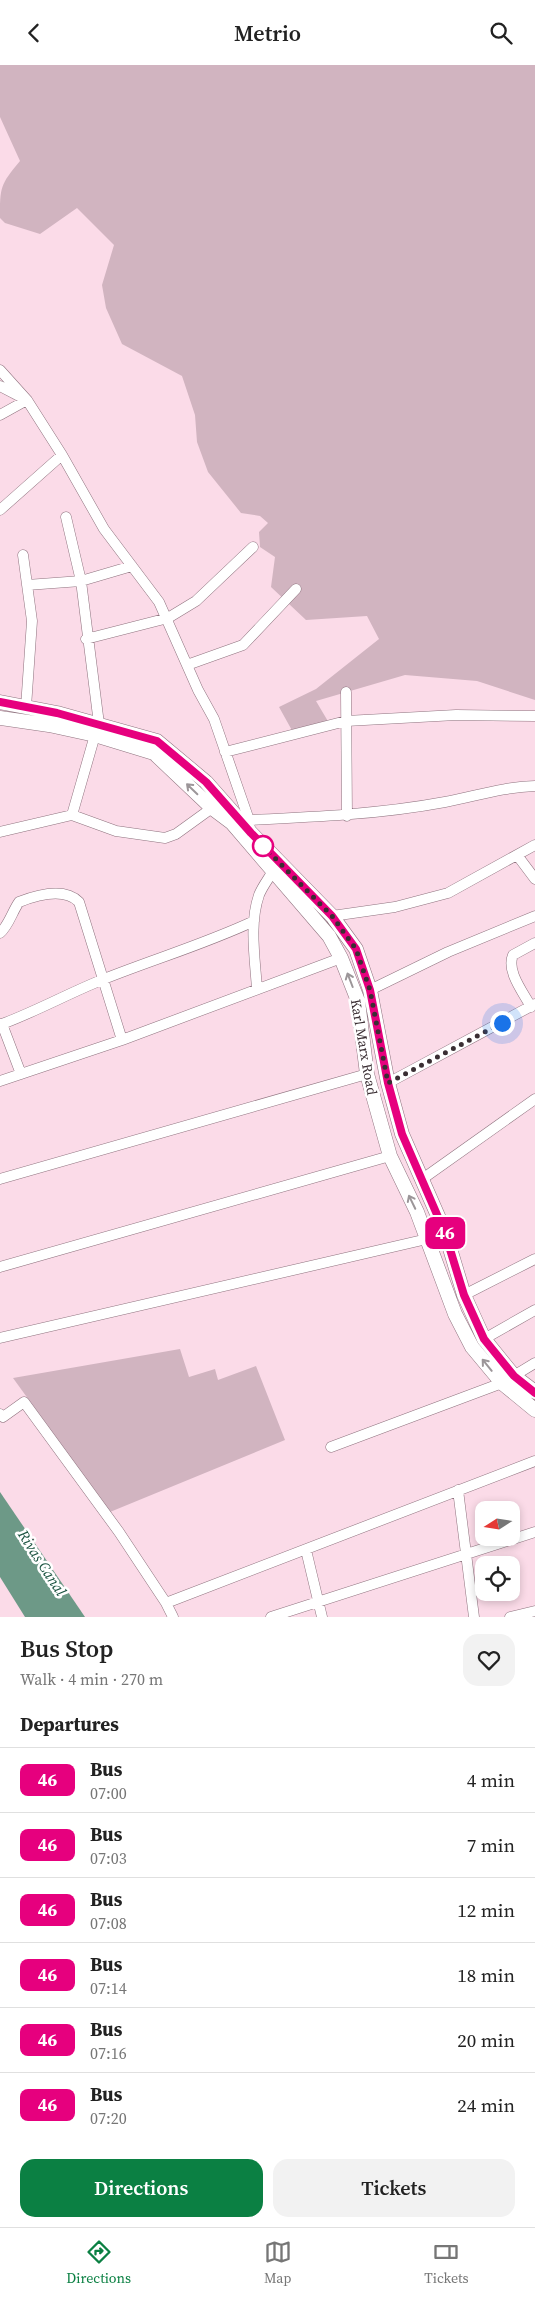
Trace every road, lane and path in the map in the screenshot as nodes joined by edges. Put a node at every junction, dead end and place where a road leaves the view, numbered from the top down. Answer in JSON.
{"nodes":[{"id":1,"x":0,"y":369,"type":"edge"},
{"id":2,"x":0,"y":386,"type":"edge"},
{"id":3,"x":27,"y":400,"type":"junction"},
{"id":4,"x":0,"y":415,"type":"edge"},
{"id":5,"x":62,"y":455,"type":"junction"},
{"id":6,"x":0,"y":510,"type":"edge"},
{"id":7,"x":66,"y":517,"type":"dead end"},
{"id":8,"x":253,"y":547,"type":"dead end"},
{"id":9,"x":23,"y":555,"type":"dead end"},
{"id":10,"x":132,"y":566,"type":"junction"},
{"id":11,"x":81,"y":581,"type":"junction"},
{"id":12,"x":27,"y":585,"type":"junction"},
{"id":13,"x":296,"y":589,"type":"dead end"},
{"id":14,"x":168,"y":618,"type":"junction"},
{"id":15,"x":86,"y":639,"type":"junction"},
{"id":16,"x":187,"y":665,"type":"junction"},
{"id":17,"x":346,"y":692,"type":"dead end"},
{"id":18,"x":0,"y":702,"type":"edge"},
{"id":19,"x":26,"y":707,"type":"junction"},
{"id":20,"x":535,"y":717,"type":"edge"},
{"id":21,"x":0,"y":718,"type":"edge"},
{"id":22,"x":346,"y":721,"type":"junction"},
{"id":23,"x":97,"y":729,"type":"junction"},
{"id":24,"x":225,"y":752,"type":"junction"},
{"id":25,"x":535,"y":786,"type":"edge"},
{"id":26,"x":212,"y":808,"type":"junction"},
{"id":27,"x":72,"y":815,"type":"junction"},
{"id":28,"x":347,"y":816,"type":"junction"},
{"id":29,"x":250,"y":827,"type":"junction"},
{"id":30,"x":0,"y":832,"type":"edge"},
{"id":31,"x":535,"y":845,"type":"edge"},
{"id":32,"x":253,"y":848,"type":"junction"},
{"id":33,"x":517,"y":855,"type":"junction"},
{"id":34,"x":273,"y":871,"type":"junction"},
{"id":35,"x":535,"y":879,"type":"edge"},
{"id":36,"x":332,"y":916,"type":"junction"},
{"id":37,"x":535,"y":916,"type":"edge"},
{"id":38,"x":254,"y":921,"type":"junction"},
{"id":39,"x":0,"y":933,"type":"edge"},
{"id":40,"x":535,"y":943,"type":"edge"},
{"id":41,"x":342,"y":958,"type":"junction"},
{"id":42,"x":103,"y":979,"type":"junction"},
{"id":43,"x":257,"y":989,"type":"junction"},
{"id":44,"x":370,"y":990,"type":"junction"},
{"id":45,"x":533,"y":1006,"type":"edge"},
{"id":46,"x":1,"y":1024,"type":"edge"},
{"id":47,"x":122,"y":1040,"type":"junction"},
{"id":48,"x":21,"y":1074,"type":"junction"},
{"id":49,"x":367,"y":1074,"type":"junction"},
{"id":50,"x":0,"y":1081,"type":"edge"},
{"id":51,"x":388,"y":1083,"type":"junction"},
{"id":52,"x":535,"y":1099,"type":"edge"},
{"id":53,"x":390,"y":1156,"type":"junction"},
{"id":54,"x":0,"y":1179,"type":"edge"},
{"id":55,"x":421,"y":1180,"type":"junction"},
{"id":56,"x":427,"y":1239,"type":"junction"},
{"id":57,"x":535,"y":1259,"type":"edge"},
{"id":58,"x":0,"y":1267,"type":"edge"},
{"id":59,"x":464,"y":1295,"type":"junction"},
{"id":60,"x":535,"y":1310,"type":"edge"},
{"id":61,"x":0,"y":1338,"type":"edge"},
{"id":62,"x":484,"y":1339,"type":"junction"},
{"id":63,"x":535,"y":1363,"type":"edge"},
{"id":64,"x":508,"y":1380,"type":"junction"},
{"id":65,"x":535,"y":1393,"type":"edge"},
{"id":66,"x":535,"y":1410,"type":"edge"},
{"id":67,"x":0,"y":1414,"type":"edge"},
{"id":68,"x":331,"y":1447,"type":"dead end"},
{"id":69,"x":535,"y":1461,"type":"edge"},
{"id":70,"x":458,"y":1491,"type":"junction"},
{"id":71,"x":535,"y":1532,"type":"edge"},
{"id":72,"x":306,"y":1550,"type":"junction"},
{"id":73,"x":466,"y":1555,"type":"junction"},
{"id":74,"x":319,"y":1601,"type":"junction"},
{"id":75,"x":166,"y":1603,"type":"junction"},
{"id":76,"x":535,"y":1611,"type":"edge"},
{"id":77,"x":173,"y":1617,"type":"edge"},
{"id":78,"x":271,"y":1617,"type":"edge"},
{"id":79,"x":322,"y":1617,"type":"edge"},
{"id":80,"x":474,"y":1617,"type":"edge"},
{"id":81,"x":510,"y":1617,"type":"edge"}],
"edges":[{"from":1,"to":3,"type":"street"},
{"from":2,"to":3,"type":"street"},
{"from":3,"to":4,"type":"street"},
{"from":3,"to":5,"type":"street"},
{"from":5,"to":6,"type":"street"},
{"from":5,"to":10,"type":"street"},
{"from":7,"to":11,"type":"street"},
{"from":8,"to":14,"type":"street"},
{"from":9,"to":12,"type":"street"},
{"from":10,"to":11,"type":"street"},
{"from":10,"to":14,"type":"street"},
{"from":11,"to":12,"type":"street"},
{"from":11,"to":15,"type":"street"},
{"from":12,"to":19,"type":"street"},
{"from":13,"to":16,"type":"street"},
{"from":14,"to":15,"type":"street"},
{"from":14,"to":16,"type":"street"},
{"from":15,"to":23,"type":"street"},
{"from":16,"to":24,"type":"street"},
{"from":17,"to":22,"type":"street"},
{"from":18,"to":19,"type":"main road","name":"Karl Marx Road"},
{"from":19,"to":23,"type":"main road","name":"Karl Marx Road"},
{"from":20,"to":22,"type":"street"},
{"from":21,"to":23,"type":"main road","name":"Karl Marx Road"},
{"from":22,"to":24,"type":"street"},
{"from":22,"to":28,"type":"street"},
{"from":26,"to":23,"type":"main road","name":"Karl Marx Road","one_way":true},
{"from":23,"to":27,"type":"street"},
{"from":23,"to":29,"type":"main road","name":"Karl Marx Road"},
{"from":24,"to":29,"type":"street"},
{"from":25,"to":28,"type":"street"},
{"from":26,"to":27,"type":"street"},
{"from":26,"to":32,"type":"main road","name":"Karl Marx Road"},
{"from":27,"to":30,"type":"street"},
{"from":28,"to":29,"type":"street"},
{"from":29,"to":32,"type":"street"},
{"from":29,"to":36,"type":"main road","name":"Karl Marx Road"},
{"from":31,"to":33,"type":"street"},
{"from":32,"to":34,"type":"main road","name":"Karl Marx Road"},
{"from":33,"to":35,"type":"street"},
{"from":33,"to":36,"type":"street"},
{"from":34,"to":38,"type":"street"},
{"from":34,"to":41,"type":"main road","name":"Karl Marx Road"},
{"from":36,"to":44,"type":"main road","name":"Karl Marx Road"},
{"from":37,"to":44,"type":"street"},
{"from":38,"to":42,"type":"street"},
{"from":38,"to":43,"type":"street"},
{"from":39,"to":42,"type":"street"},
{"from":40,"to":45,"type":"street"},
{"from":41,"to":43,"type":"street"},
{"from":49,"to":41,"type":"main road","name":"Karl Marx Road","one_way":true},
{"from":42,"to":46,"type":"street"},
{"from":42,"to":47,"type":"street"},
{"from":43,"to":47,"type":"street"},
{"from":44,"to":51,"type":"main road","name":"Karl Marx Road"},
{"from":45,"to":51,"type":"street"},
{"from":46,"to":48,"type":"street"},
{"from":47,"to":48,"type":"street"},
{"from":48,"to":50,"type":"street"},
{"from":49,"to":53,"type":"main road","name":"Karl Marx Road"},
{"from":49,"to":54,"type":"street"},
{"from":51,"to":55,"type":"main road","name":"Karl Marx Road"},
{"from":52,"to":55,"type":"street"},
{"from":56,"to":53,"type":"main road","name":"Karl Marx Road","one_way":true},
{"from":53,"to":58,"type":"street"},
{"from":55,"to":59,"type":"main road","name":"Karl Marx Road"},
{"from":56,"to":61,"type":"street"},
{"from":64,"to":56,"type":"main road","name":"Karl Marx Road","one_way":true},
{"from":57,"to":59,"type":"street"},
{"from":59,"to":62,"type":"main road","name":"Karl Marx Road"},
{"from":60,"to":62,"type":"street"},
{"from":62,"to":64,"type":"main road","name":"Karl Marx Road"},
{"from":63,"to":64,"type":"street"},
{"from":64,"to":65,"type":"main road","name":"Karl Marx Road"},
{"from":64,"to":66,"type":"main road","name":"Karl Marx Road"},
{"from":64,"to":68,"type":"street"},
{"from":67,"to":75,"type":"street"},
{"from":69,"to":70,"type":"street"},
{"from":70,"to":72,"type":"street"},
{"from":70,"to":73,"type":"street"},
{"from":71,"to":73,"type":"street"},
{"from":72,"to":74,"type":"street"},
{"from":72,"to":75,"type":"street"},
{"from":73,"to":74,"type":"street"},
{"from":73,"to":80,"type":"street"},
{"from":74,"to":78,"type":"street"},
{"from":74,"to":79,"type":"street"},
{"from":75,"to":77,"type":"street"},
{"from":76,"to":81,"type":"street"}]}
